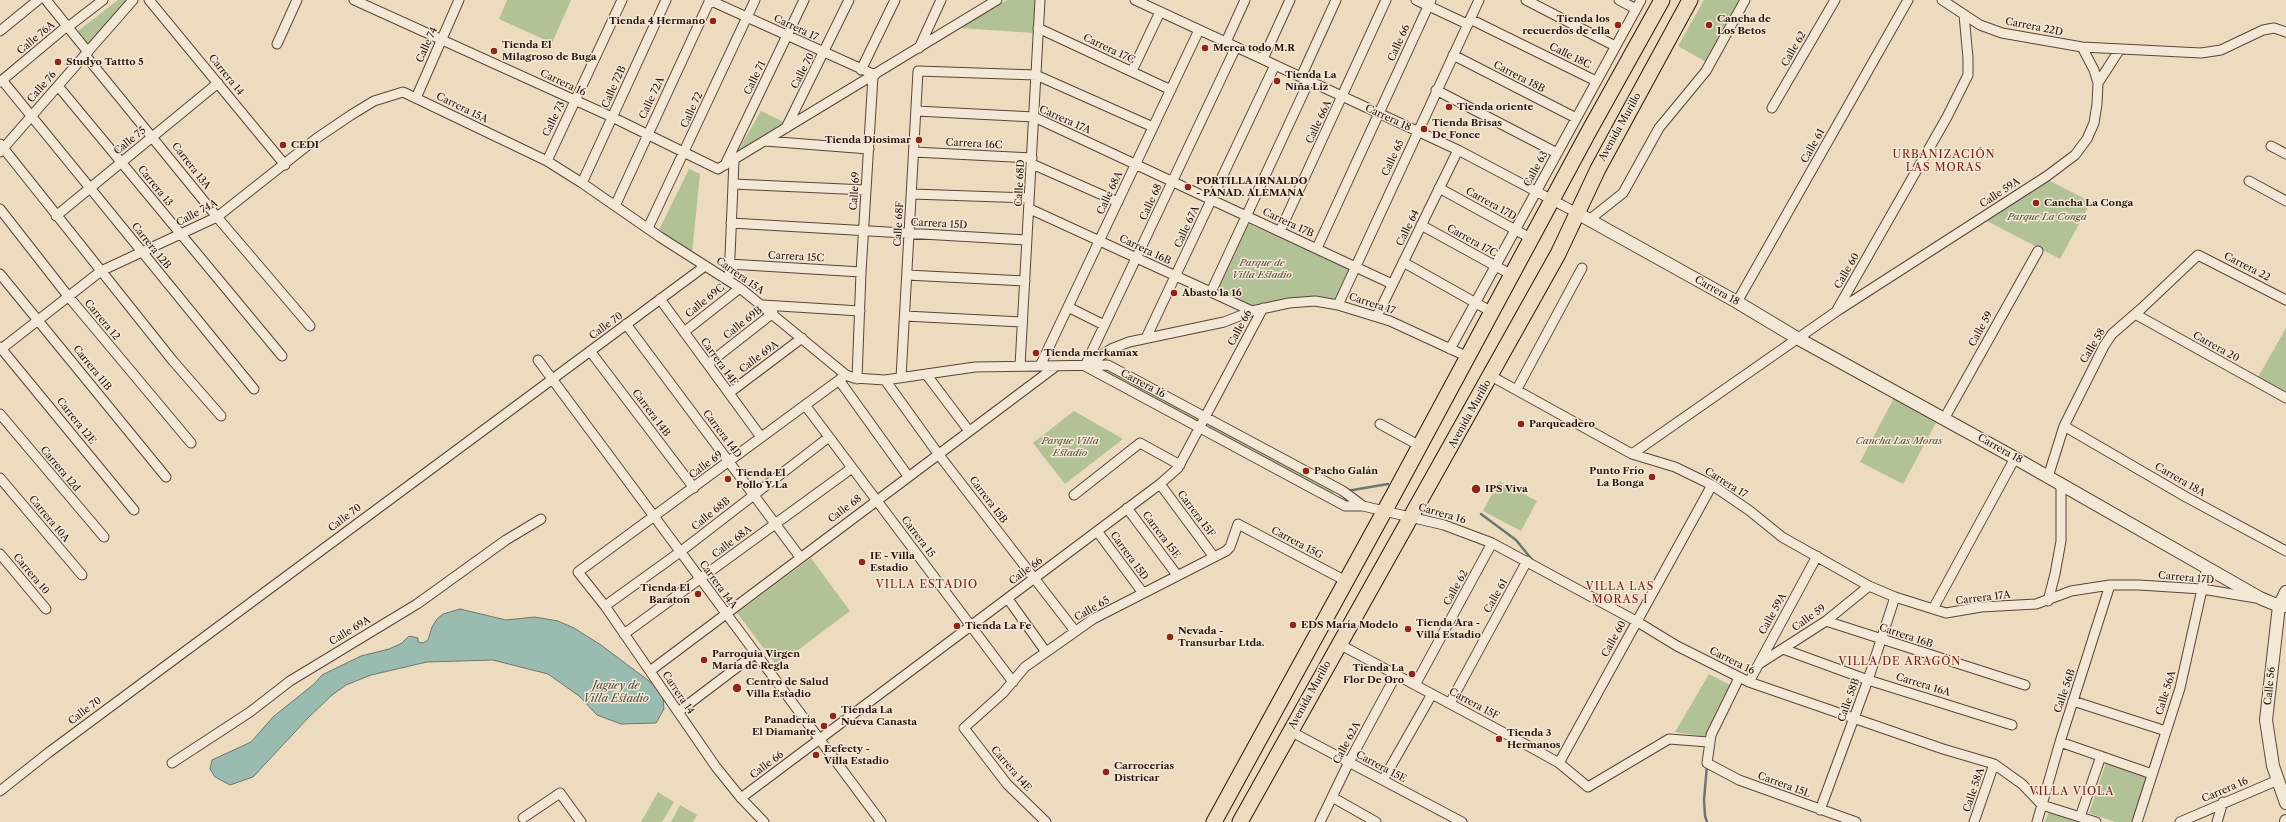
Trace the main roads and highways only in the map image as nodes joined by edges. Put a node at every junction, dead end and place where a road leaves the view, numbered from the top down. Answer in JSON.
{"nodes":[{"id":1,"x":1662,"y":0,"type":"edge"},
{"id":2,"x":1690,"y":0,"type":"edge"},
{"id":3,"x":1214,"y":822,"type":"edge"},
{"id":4,"x":1240,"y":822,"type":"edge"}],
"edges":[{"from":1,"to":3,"type":"main road"},
{"from":2,"to":4,"type":"main road","name":"Avenida Murillo"}]}
